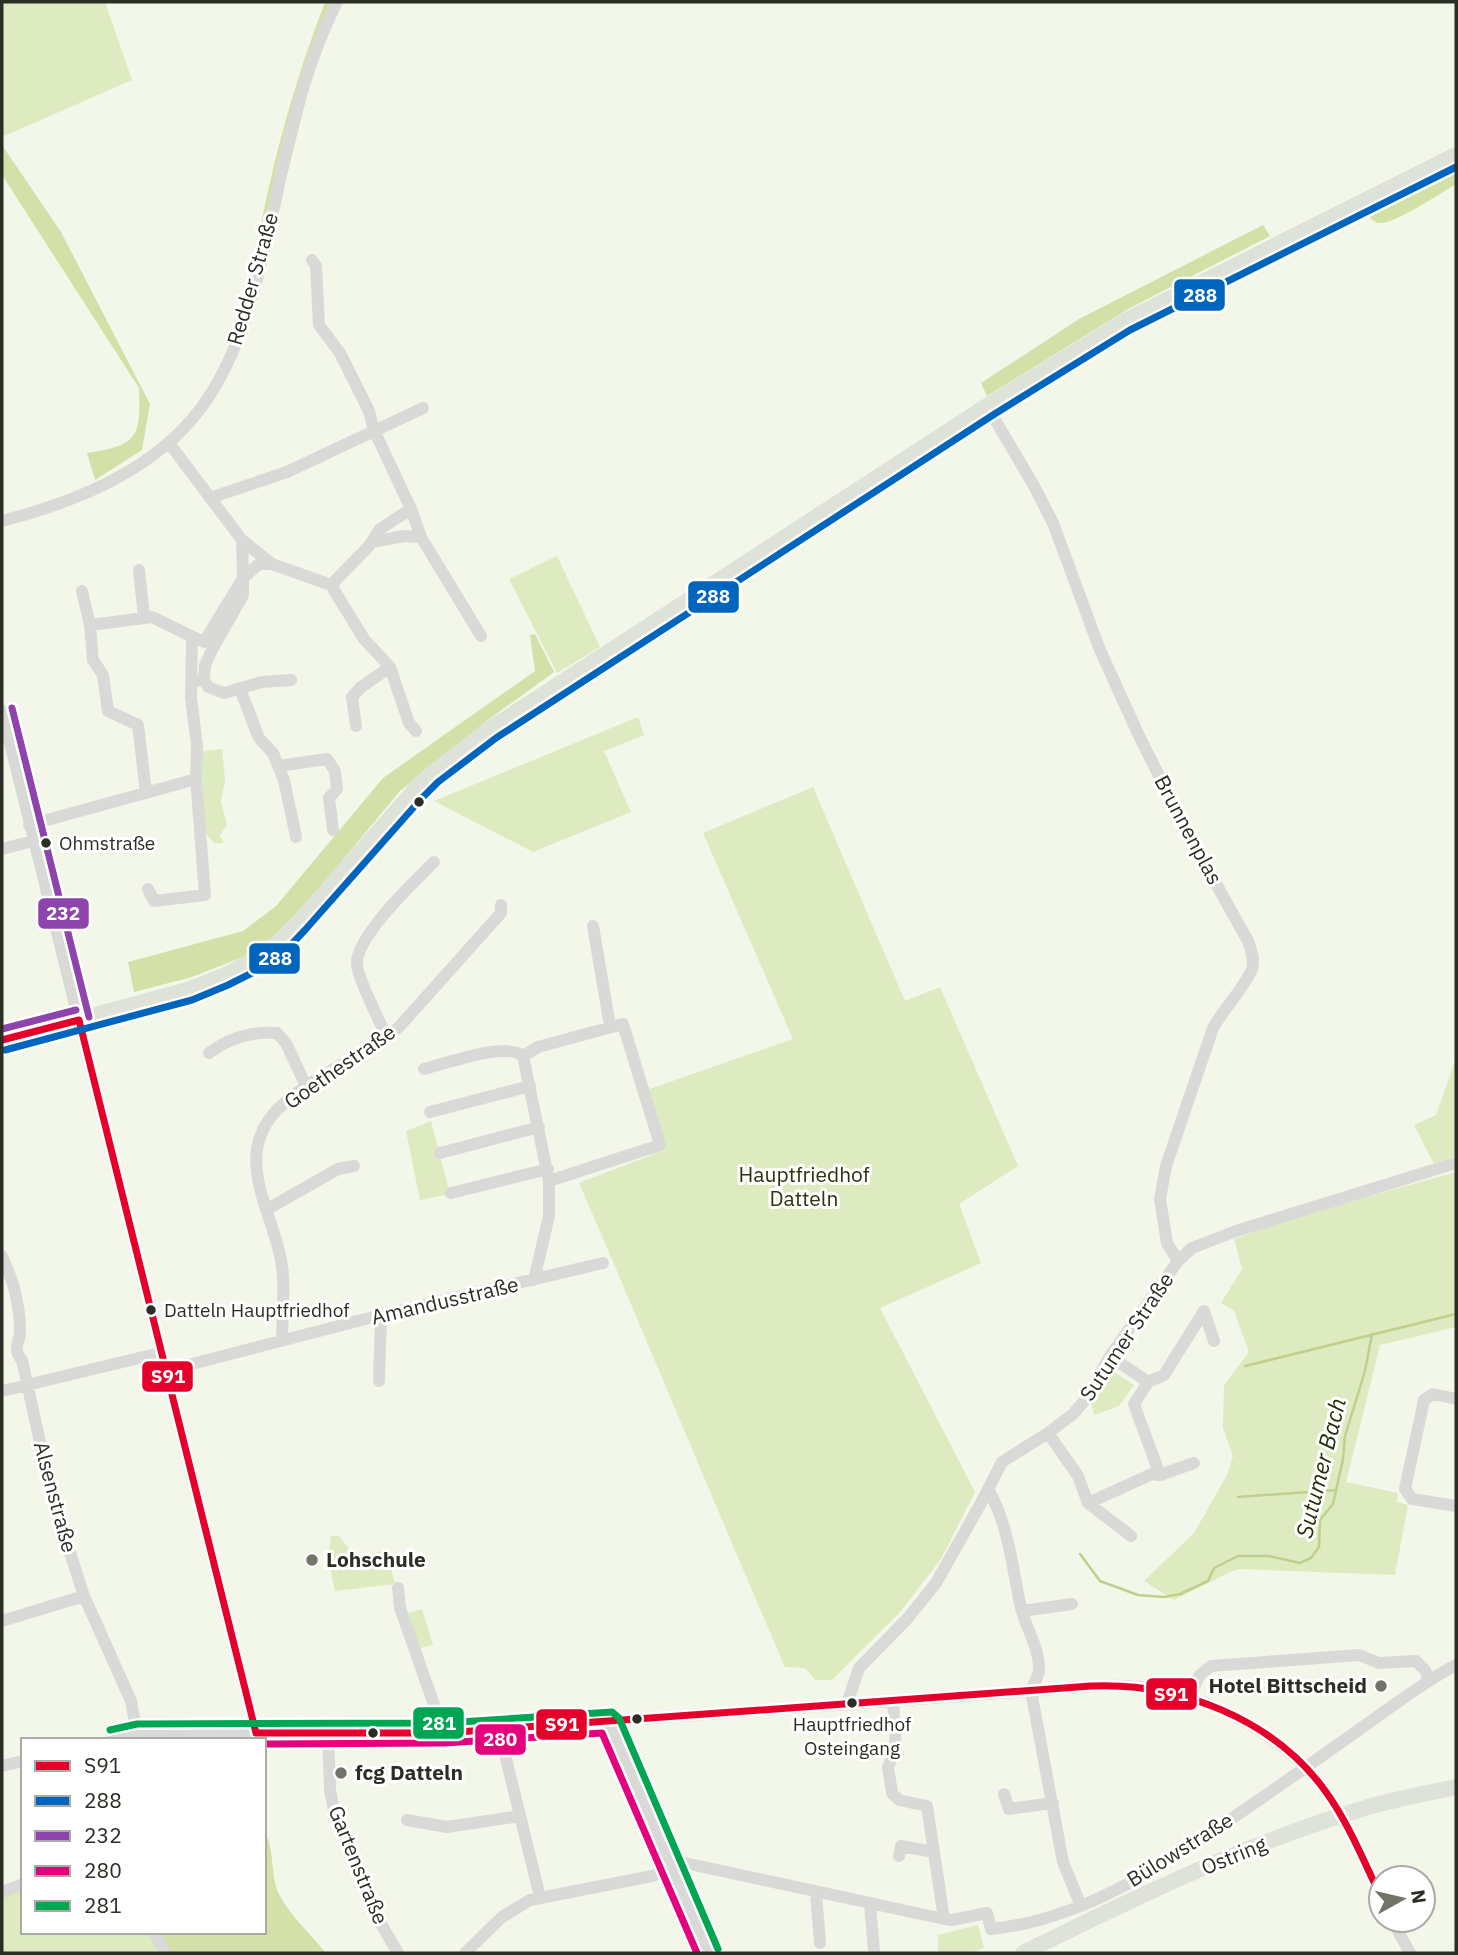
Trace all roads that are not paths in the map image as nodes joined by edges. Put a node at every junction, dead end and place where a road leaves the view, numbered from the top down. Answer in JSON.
{"nodes":[{"id":1,"x":337,"y":2,"type":"edge"},
{"id":2,"x":1456,"y":155,"type":"edge"},
{"id":3,"x":312,"y":260,"type":"dead end"},
{"id":4,"x":987,"y":406,"type":"junction"},
{"id":5,"x":423,"y":408,"type":"dead end"},
{"id":6,"x":374,"y":430,"type":"junction"},
{"id":7,"x":169,"y":443,"type":"junction"},
{"id":8,"x":210,"y":498,"type":"junction"},
{"id":9,"x":411,"y":509,"type":"junction"},
{"id":10,"x":2,"y":521,"type":"edge"},
{"id":11,"x":421,"y":537,"type":"junction"},
{"id":12,"x":242,"y":540,"type":"junction"},
{"id":13,"x":372,"y":542,"type":"junction"},
{"id":14,"x":272,"y":564,"type":"junction"},
{"id":15,"x":139,"y":570,"type":"dead end"},
{"id":16,"x":243,"y":578,"type":"junction"},
{"id":17,"x":331,"y":585,"type":"junction"},
{"id":18,"x":82,"y":591,"type":"dead end"},
{"id":19,"x":144,"y":617,"type":"junction"},
{"id":20,"x":90,"y":625,"type":"junction"},
{"id":21,"x":481,"y":636,"type":"dead end"},
{"id":22,"x":203,"y":642,"type":"junction"},
{"id":23,"x":390,"y":667,"type":"junction"},
{"id":24,"x":198,"y":680,"type":"junction"},
{"id":25,"x":290,"y":680,"type":"dead end"},
{"id":26,"x":240,"y":689,"type":"junction"},
{"id":27,"x":2,"y":711,"type":"edge"},
{"id":28,"x":356,"y":726,"type":"dead end"},
{"id":29,"x":416,"y":731,"type":"dead end"},
{"id":30,"x":278,"y":766,"type":"junction"},
{"id":31,"x":196,"y":779,"type":"junction"},
{"id":32,"x":146,"y":793,"type":"junction"},
{"id":33,"x":29,"y":825,"type":"junction"},
{"id":34,"x":333,"y":830,"type":"dead end"},
{"id":35,"x":296,"y":837,"type":"dead end"},
{"id":36,"x":33,"y":841,"type":"junction"},
{"id":37,"x":2,"y":849,"type":"edge"},
{"id":38,"x":434,"y":862,"type":"dead end"},
{"id":39,"x":148,"y":889,"type":"dead end"},
{"id":40,"x":501,"y":905,"type":"dead end"},
{"id":41,"x":593,"y":926,"type":"dead end"},
{"id":42,"x":79,"y":1020,"type":"junction"},
{"id":43,"x":617,"y":1025,"type":"junction"},
{"id":44,"x":387,"y":1037,"type":"junction"},
{"id":45,"x":2,"y":1040,"type":"edge"},
{"id":46,"x":209,"y":1053,"type":"dead end"},
{"id":47,"x":523,"y":1056,"type":"junction"},
{"id":48,"x":424,"y":1069,"type":"dead end"},
{"id":49,"x":306,"y":1086,"type":"junction"},
{"id":50,"x":530,"y":1086,"type":"junction"},
{"id":51,"x":430,"y":1112,"type":"dead end"},
{"id":52,"x":539,"y":1127,"type":"junction"},
{"id":53,"x":440,"y":1153,"type":"dead end"},
{"id":54,"x":1456,"y":1163,"type":"edge"},
{"id":55,"x":354,"y":1166,"type":"dead end"},
{"id":56,"x":549,"y":1175,"type":"junction"},
{"id":57,"x":451,"y":1193,"type":"dead end"},
{"id":58,"x":267,"y":1210,"type":"junction"},
{"id":59,"x":2,"y":1255,"type":"edge"},
{"id":60,"x":1178,"y":1261,"type":"junction"},
{"id":61,"x":603,"y":1263,"type":"dead end"},
{"id":62,"x":534,"y":1280,"type":"junction"},
{"id":63,"x":381,"y":1315,"type":"junction"},
{"id":64,"x":282,"y":1341,"type":"junction"},
{"id":65,"x":1214,"y":1341,"type":"dead end"},
{"id":66,"x":160,"y":1353,"type":"junction"},
{"id":67,"x":1111,"y":1356,"type":"junction"},
{"id":68,"x":165,"y":1371,"type":"junction"},
{"id":69,"x":379,"y":1381,"type":"dead end"},
{"id":70,"x":1148,"y":1381,"type":"junction"},
{"id":71,"x":27,"y":1385,"type":"junction"},
{"id":72,"x":2,"y":1391,"type":"edge"},
{"id":73,"x":1456,"y":1399,"type":"edge"},
{"id":74,"x":1048,"y":1433,"type":"junction"},
{"id":75,"x":1194,"y":1463,"type":"dead end"},
{"id":76,"x":1160,"y":1475,"type":"junction"},
{"id":77,"x":988,"y":1489,"type":"junction"},
{"id":78,"x":1088,"y":1503,"type":"junction"},
{"id":79,"x":1456,"y":1506,"type":"edge"},
{"id":80,"x":1131,"y":1536,"type":"dead end"},
{"id":81,"x":398,"y":1588,"type":"dead end"},
{"id":82,"x":83,"y":1596,"type":"junction"},
{"id":83,"x":1072,"y":1604,"type":"dead end"},
{"id":84,"x":1022,"y":1611,"type":"junction"},
{"id":85,"x":2,"y":1620,"type":"edge"},
{"id":86,"x":1456,"y":1665,"type":"edge"},
{"id":87,"x":1429,"y":1680,"type":"junction"},
{"id":88,"x":1031,"y":1691,"type":"junction"},
{"id":89,"x":1190,"y":1697,"type":"junction"},
{"id":90,"x":893,"y":1700,"type":"junction"},
{"id":91,"x":847,"y":1704,"type":"junction"},
{"id":92,"x":609,"y":1722,"type":"junction"},
{"id":93,"x":499,"y":1730,"type":"junction"},
{"id":94,"x":256,"y":1732,"type":"junction"},
{"id":95,"x":328,"y":1732,"type":"junction"},
{"id":96,"x":444,"y":1733,"type":"junction"},
{"id":97,"x":137,"y":1734,"type":"junction"},
{"id":98,"x":120,"y":1738,"type":"edge"},
{"id":99,"x":21,"y":1761,"type":"edge"},
{"id":100,"x":2,"y":1766,"type":"edge"},
{"id":101,"x":1306,"y":1768,"type":"junction"},
{"id":102,"x":1456,"y":1787,"type":"edge"},
{"id":103,"x":1004,"y":1794,"type":"dead end"},
{"id":104,"x":1053,"y":1803,"type":"junction"},
{"id":105,"x":520,"y":1816,"type":"junction"},
{"id":106,"x":1340,"y":1816,"type":"junction"},
{"id":107,"x":407,"y":1820,"type":"dead end"},
{"id":108,"x":900,"y":1851,"type":"dead end"},
{"id":109,"x":934,"y":1852,"type":"junction"},
{"id":110,"x":672,"y":1868,"type":"junction"},
{"id":111,"x":1367,"y":1869,"type":"edge"},
{"id":112,"x":21,"y":1885,"type":"edge"},
{"id":113,"x":2,"y":1892,"type":"edge"},
{"id":114,"x":816,"y":1893,"type":"junction"},
{"id":115,"x":540,"y":1897,"type":"junction"},
{"id":116,"x":870,"y":1904,"type":"junction"},
{"id":117,"x":1081,"y":1906,"type":"junction"},
{"id":118,"x":944,"y":1919,"type":"junction"},
{"id":119,"x":156,"y":1934,"type":"edge"},
{"id":120,"x":1400,"y":1934,"type":"edge"},
{"id":121,"x":820,"y":1943,"type":"dead end"},
{"id":122,"x":874,"y":1951,"type":"dead end"},
{"id":123,"x":165,"y":1953,"type":"edge"},
{"id":124,"x":398,"y":1953,"type":"edge"},
{"id":125,"x":466,"y":1953,"type":"edge"},
{"id":126,"x":708,"y":1953,"type":"edge"},
{"id":127,"x":1023,"y":1953,"type":"edge"},
{"id":128,"x":1410,"y":1953,"type":"edge"}],
"edges":[{"from":1,"to":7,"type":"street","name":"Redder Straße"},
{"from":2,"to":4,"type":"main road"},
{"from":3,"to":6,"type":"street"},
{"from":4,"to":42,"type":"main road"},
{"from":4,"to":60,"type":"street","name":"Brunnenplas"},
{"from":5,"to":6,"type":"street"},
{"from":6,"to":8,"type":"street"},
{"from":6,"to":9,"type":"street"},
{"from":7,"to":8,"type":"street"},
{"from":7,"to":10,"type":"street","name":"Redder Straße"},
{"from":8,"to":12,"type":"street"},
{"from":9,"to":11,"type":"street"},
{"from":9,"to":13,"type":"street"},
{"from":11,"to":13,"type":"street"},
{"from":11,"to":21,"type":"street"},
{"from":12,"to":14,"type":"street"},
{"from":12,"to":16,"type":"street"},
{"from":13,"to":17,"type":"street"},
{"from":14,"to":16,"type":"street"},
{"from":14,"to":17,"type":"street"},
{"from":15,"to":19,"type":"street"},
{"from":16,"to":22,"type":"street"},
{"from":17,"to":23,"type":"street"},
{"from":18,"to":20,"type":"street"},
{"from":19,"to":20,"type":"street"},
{"from":19,"to":22,"type":"street"},
{"from":20,"to":32,"type":"street"},
{"from":22,"to":24,"type":"street"},
{"from":22,"to":24,"type":"street"},
{"from":23,"to":28,"type":"street"},
{"from":23,"to":29,"type":"street"},
{"from":24,"to":26,"type":"street"},
{"from":24,"to":31,"type":"street"},
{"from":25,"to":26,"type":"street"},
{"from":26,"to":30,"type":"street"},
{"from":27,"to":33,"type":"street"},
{"from":30,"to":34,"type":"street"},
{"from":30,"to":35,"type":"street"},
{"from":31,"to":32,"type":"street"},
{"from":31,"to":39,"type":"street"},
{"from":32,"to":33,"type":"street"},
{"from":33,"to":36,"type":"street"},
{"from":36,"to":37,"type":"street"},
{"from":36,"to":42,"type":"street"},
{"from":38,"to":44,"type":"street"},
{"from":40,"to":44,"type":"street","name":"Goethestraße"},
{"from":41,"to":43,"type":"street"},
{"from":42,"to":45,"type":"main road"},
{"from":42,"to":66,"type":"street"},
{"from":43,"to":47,"type":"street"},
{"from":43,"to":56,"type":"street"},
{"from":44,"to":49,"type":"street","name":"Goethestraße"},
{"from":46,"to":49,"type":"street"},
{"from":47,"to":48,"type":"street"},
{"from":47,"to":50,"type":"street"},
{"from":49,"to":58,"type":"street","name":"Goethestraße"},
{"from":50,"to":51,"type":"street"},
{"from":50,"to":52,"type":"street"},
{"from":52,"to":53,"type":"street"},
{"from":52,"to":56,"type":"street"},
{"from":54,"to":60,"type":"street","name":"Sutumer Straße"},
{"from":55,"to":58,"type":"street"},
{"from":56,"to":57,"type":"street"},
{"from":56,"to":62,"type":"street"},
{"from":58,"to":64,"type":"street","name":"Goethestraße"},
{"from":59,"to":71,"type":"street","name":"Alsenstraße"},
{"from":60,"to":67,"type":"street","name":"Sutumer Straße"},
{"from":61,"to":62,"type":"street","name":"Amandusstraße"},
{"from":62,"to":63,"type":"street","name":"Amandusstraße"},
{"from":63,"to":64,"type":"street","name":"Amandusstraße"},
{"from":63,"to":69,"type":"street"},
{"from":64,"to":68,"type":"street","name":"Amandusstraße"},
{"from":65,"to":70,"type":"street"},
{"from":66,"to":68,"type":"street"},
{"from":66,"to":71,"type":"street"},
{"from":67,"to":70,"type":"street"},
{"from":67,"to":74,"type":"street","name":"Sutumer Straße"},
{"from":68,"to":94,"type":"street"},
{"from":70,"to":76,"type":"street"},
{"from":71,"to":72,"type":"street"},
{"from":71,"to":82,"type":"street","name":"Alsenstraße"},
{"from":73,"to":79,"type":"street"},
{"from":74,"to":77,"type":"street","name":"Sutumer Straße"},
{"from":74,"to":78,"type":"street"},
{"from":75,"to":76,"type":"street"},
{"from":76,"to":78,"type":"street"},
{"from":77,"to":84,"type":"street"},
{"from":77,"to":91,"type":"street","name":"Sutumer Straße"},
{"from":78,"to":80,"type":"street"},
{"from":81,"to":96,"type":"street"},
{"from":82,"to":85,"type":"street"},
{"from":82,"to":97,"type":"street","name":"Alsenstraße"},
{"from":83,"to":84,"type":"street"},
{"from":84,"to":88,"type":"street"},
{"from":86,"to":87,"type":"street","name":"Bülowstraße"},
{"from":87,"to":89,"type":"street"},
{"from":87,"to":101,"type":"street","name":"Bülowstraße"},
{"from":88,"to":89,"type":"street"},
{"from":88,"to":90,"type":"street"},
{"from":88,"to":104,"type":"street"},
{"from":89,"to":101,"type":"street"},
{"from":90,"to":91,"type":"street"},
{"from":90,"to":109,"type":"street"},
{"from":91,"to":92,"type":"street"},
{"from":92,"to":93,"type":"street"},
{"from":92,"to":110,"type":"street"},
{"from":93,"to":96,"type":"street"},
{"from":93,"to":105,"type":"street"},
{"from":94,"to":95,"type":"street"},
{"from":94,"to":97,"type":"street"},
{"from":95,"to":96,"type":"street"},
{"from":95,"to":124,"type":"street","name":"Gartenstraße"},
{"from":97,"to":98,"type":"street"},
{"from":99,"to":100,"type":"street"},
{"from":101,"to":106,"type":"street"},
{"from":101,"to":117,"type":"street","name":"Bülowstraße"},
{"from":102,"to":106,"type":"main road","name":"Ostring"},
{"from":103,"to":104,"type":"street"},
{"from":104,"to":117,"type":"street"},
{"from":105,"to":107,"type":"street"},
{"from":105,"to":115,"type":"street"},
{"from":106,"to":111,"type":"street"},
{"from":106,"to":127,"type":"main road","name":"Ostring"},
{"from":108,"to":109,"type":"street"},
{"from":109,"to":118,"type":"street"},
{"from":110,"to":114,"type":"street","name":"Bülowstraße"},
{"from":110,"to":115,"type":"street","name":"Bülowstraße"},
{"from":110,"to":126,"type":"street"},
{"from":112,"to":113,"type":"street"},
{"from":114,"to":116,"type":"street","name":"Bülowstraße"},
{"from":114,"to":121,"type":"street"},
{"from":115,"to":125,"type":"street","name":"Bülowstraße"},
{"from":116,"to":118,"type":"street","name":"Bülowstraße"},
{"from":116,"to":122,"type":"street"},
{"from":117,"to":118,"type":"street","name":"Bülowstraße"},
{"from":119,"to":123,"type":"street"},
{"from":120,"to":128,"type":"street"}]}
